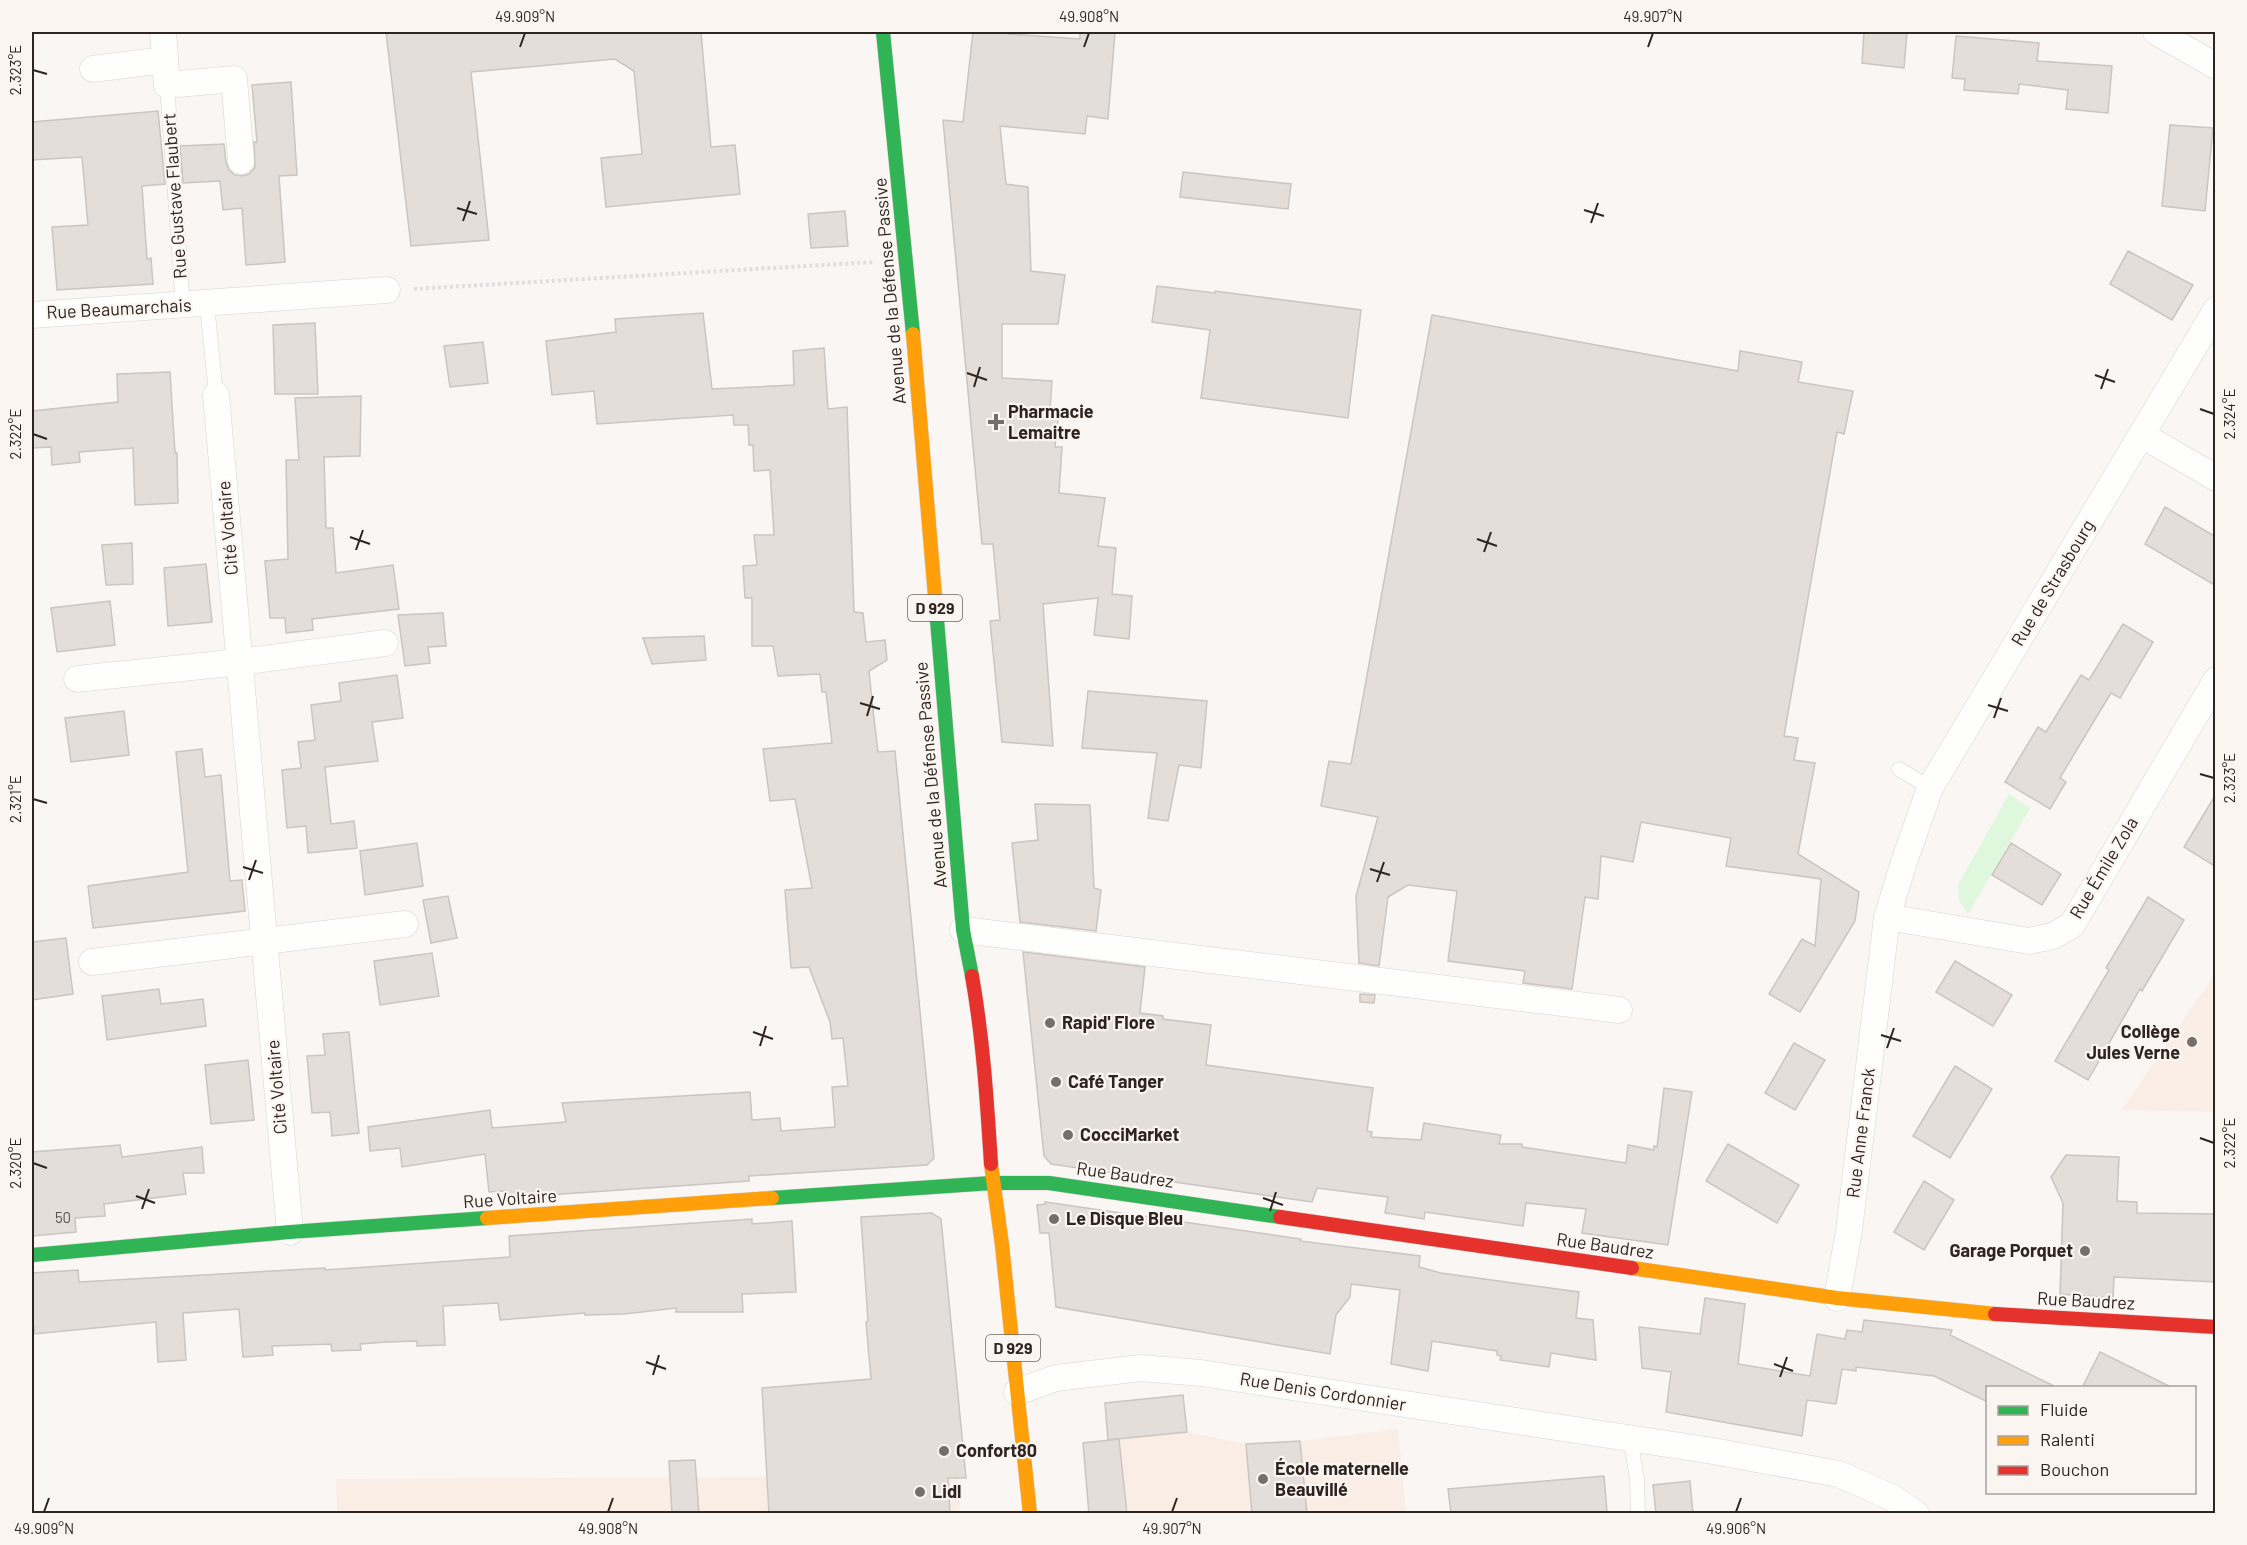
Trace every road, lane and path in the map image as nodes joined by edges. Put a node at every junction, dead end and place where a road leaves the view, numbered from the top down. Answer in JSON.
{"nodes":[{"id":1,"x":163,"y":32,"type":"edge"},
{"id":2,"x":883,"y":32,"type":"edge"},
{"id":3,"x":2156,"y":32,"type":"edge"},
{"id":4,"x":165,"y":60,"type":"junction"},
{"id":5,"x":2216,"y":66,"type":"edge"},
{"id":6,"x":93,"y":69,"type":"dead end"},
{"id":7,"x":167,"y":85,"type":"junction"},
{"id":8,"x":241,"y":161,"type":"dead end"},
{"id":9,"x":907,"y":260,"type":"junction"},
{"id":10,"x":387,"y":290,"type":"joint"},
{"id":11,"x":195,"y":305,"type":"junction"},
{"id":12,"x":2216,"y":310,"type":"edge"},
{"id":13,"x":32,"y":315,"type":"edge"},
{"id":14,"x":216,"y":395,"type":"joint"},
{"id":15,"x":2142,"y":435,"type":"junction"},
{"id":16,"x":2216,"y":478,"type":"edge"},
{"id":17,"x":385,"y":643,"type":"dead end"},
{"id":18,"x":240,"y":662,"type":"junction"},
{"id":19,"x":76,"y":679,"type":"dead end"},
{"id":20,"x":2216,"y":680,"type":"edge"},
{"id":21,"x":1899,"y":769,"type":"dead end"},
{"id":22,"x":1930,"y":788,"type":"junction"},
{"id":23,"x":1904,"y":862,"type":"joint"},
{"id":24,"x":1887,"y":917,"type":"junction"},
{"id":25,"x":405,"y":924,"type":"dead end"},
{"id":26,"x":963,"y":930,"type":"junction"},
{"id":27,"x":264,"y":942,"type":"junction"},
{"id":28,"x":92,"y":962,"type":"dead end"},
{"id":29,"x":1618,"y":1010,"type":"dead end"},
{"id":30,"x":992,"y":1183,"type":"junction"},
{"id":31,"x":290,"y":1232,"type":"junction"},
{"id":32,"x":32,"y":1255,"type":"edge"},
{"id":33,"x":1836,"y":1298,"type":"junction"},
{"id":34,"x":2216,"y":1327,"type":"edge"},
{"id":35,"x":1017,"y":1392,"type":"junction"},
{"id":36,"x":1630,"y":1438,"type":"junction"},
{"id":37,"x":1030,"y":1514,"type":"edge"},
{"id":38,"x":1638,"y":1514,"type":"edge"},
{"id":39,"x":1916,"y":1514,"type":"edge"}],
"edges":[{"from":1,"to":4,"type":"street","name":"Rue Gustave Flaubert"},
{"from":2,"to":9,"type":"street","name":"Avenue de la Défense Passive","number":"D 929"},
{"from":3,"to":5,"type":"street"},
{"from":4,"to":6,"type":"street"},
{"from":4,"to":7,"type":"street","name":"Rue Gustave Flaubert"},
{"from":7,"to":8,"type":"street"},
{"from":7,"to":11,"type":"lane","name":"Rue Gustave Flaubert"},
{"from":9,"to":10,"type":"path"},
{"from":9,"to":26,"type":"street","name":"Avenue de la Défense Passive","number":"D 929"},
{"from":10,"to":11,"type":"street","name":"Rue Beaumarchais"},
{"from":11,"to":13,"type":"street","name":"Rue Beaumarchais"},
{"from":11,"to":14,"type":"lane","name":"Rue Gustave Flaubert"},
{"from":12,"to":15,"type":"street","name":"Rue de Strasbourg"},
{"from":14,"to":18,"type":"street","name":"Cité Voltaire"},
{"from":15,"to":16,"type":"street"},
{"from":15,"to":22,"type":"street","name":"Rue de Strasbourg"},
{"from":17,"to":18,"type":"street"},
{"from":18,"to":19,"type":"street"},
{"from":18,"to":27,"type":"street","name":"Cité Voltaire"},
{"from":20,"to":24,"type":"street","name":"Rue Émile Zola"},
{"from":21,"to":22,"type":"lane"},
{"from":22,"to":23,"type":"street","name":"Rue de Strasbourg"},
{"from":23,"to":24,"type":"street","name":"Rue Anne Franck"},
{"from":24,"to":33,"type":"street","name":"Rue Anne Franck"},
{"from":25,"to":27,"type":"street"},
{"from":26,"to":29,"type":"street"},
{"from":26,"to":30,"type":"street","name":"Avenue de la Défense Passive","number":"D 929"},
{"from":27,"to":28,"type":"street"},
{"from":27,"to":31,"type":"street","name":"Cité Voltaire"},
{"from":30,"to":31,"type":"street","name":"Rue Voltaire"},
{"from":30,"to":33,"type":"street","name":"Rue Baudrez"},
{"from":30,"to":35,"type":"street","name":"Avenue de la Défense Passive","number":"D 929"},
{"from":31,"to":32,"type":"street","name":"Rue Voltaire"},
{"from":33,"to":34,"type":"street","name":"Rue Baudrez"},
{"from":35,"to":36,"type":"street","name":"Rue Denis Cordonnier"},
{"from":35,"to":37,"type":"street","name":"Avenue de la Défense Passive","number":"D 929"},
{"from":36,"to":38,"type":"lane"},
{"from":36,"to":39,"type":"street","name":"Rue Denis Cordonnier"}]}
